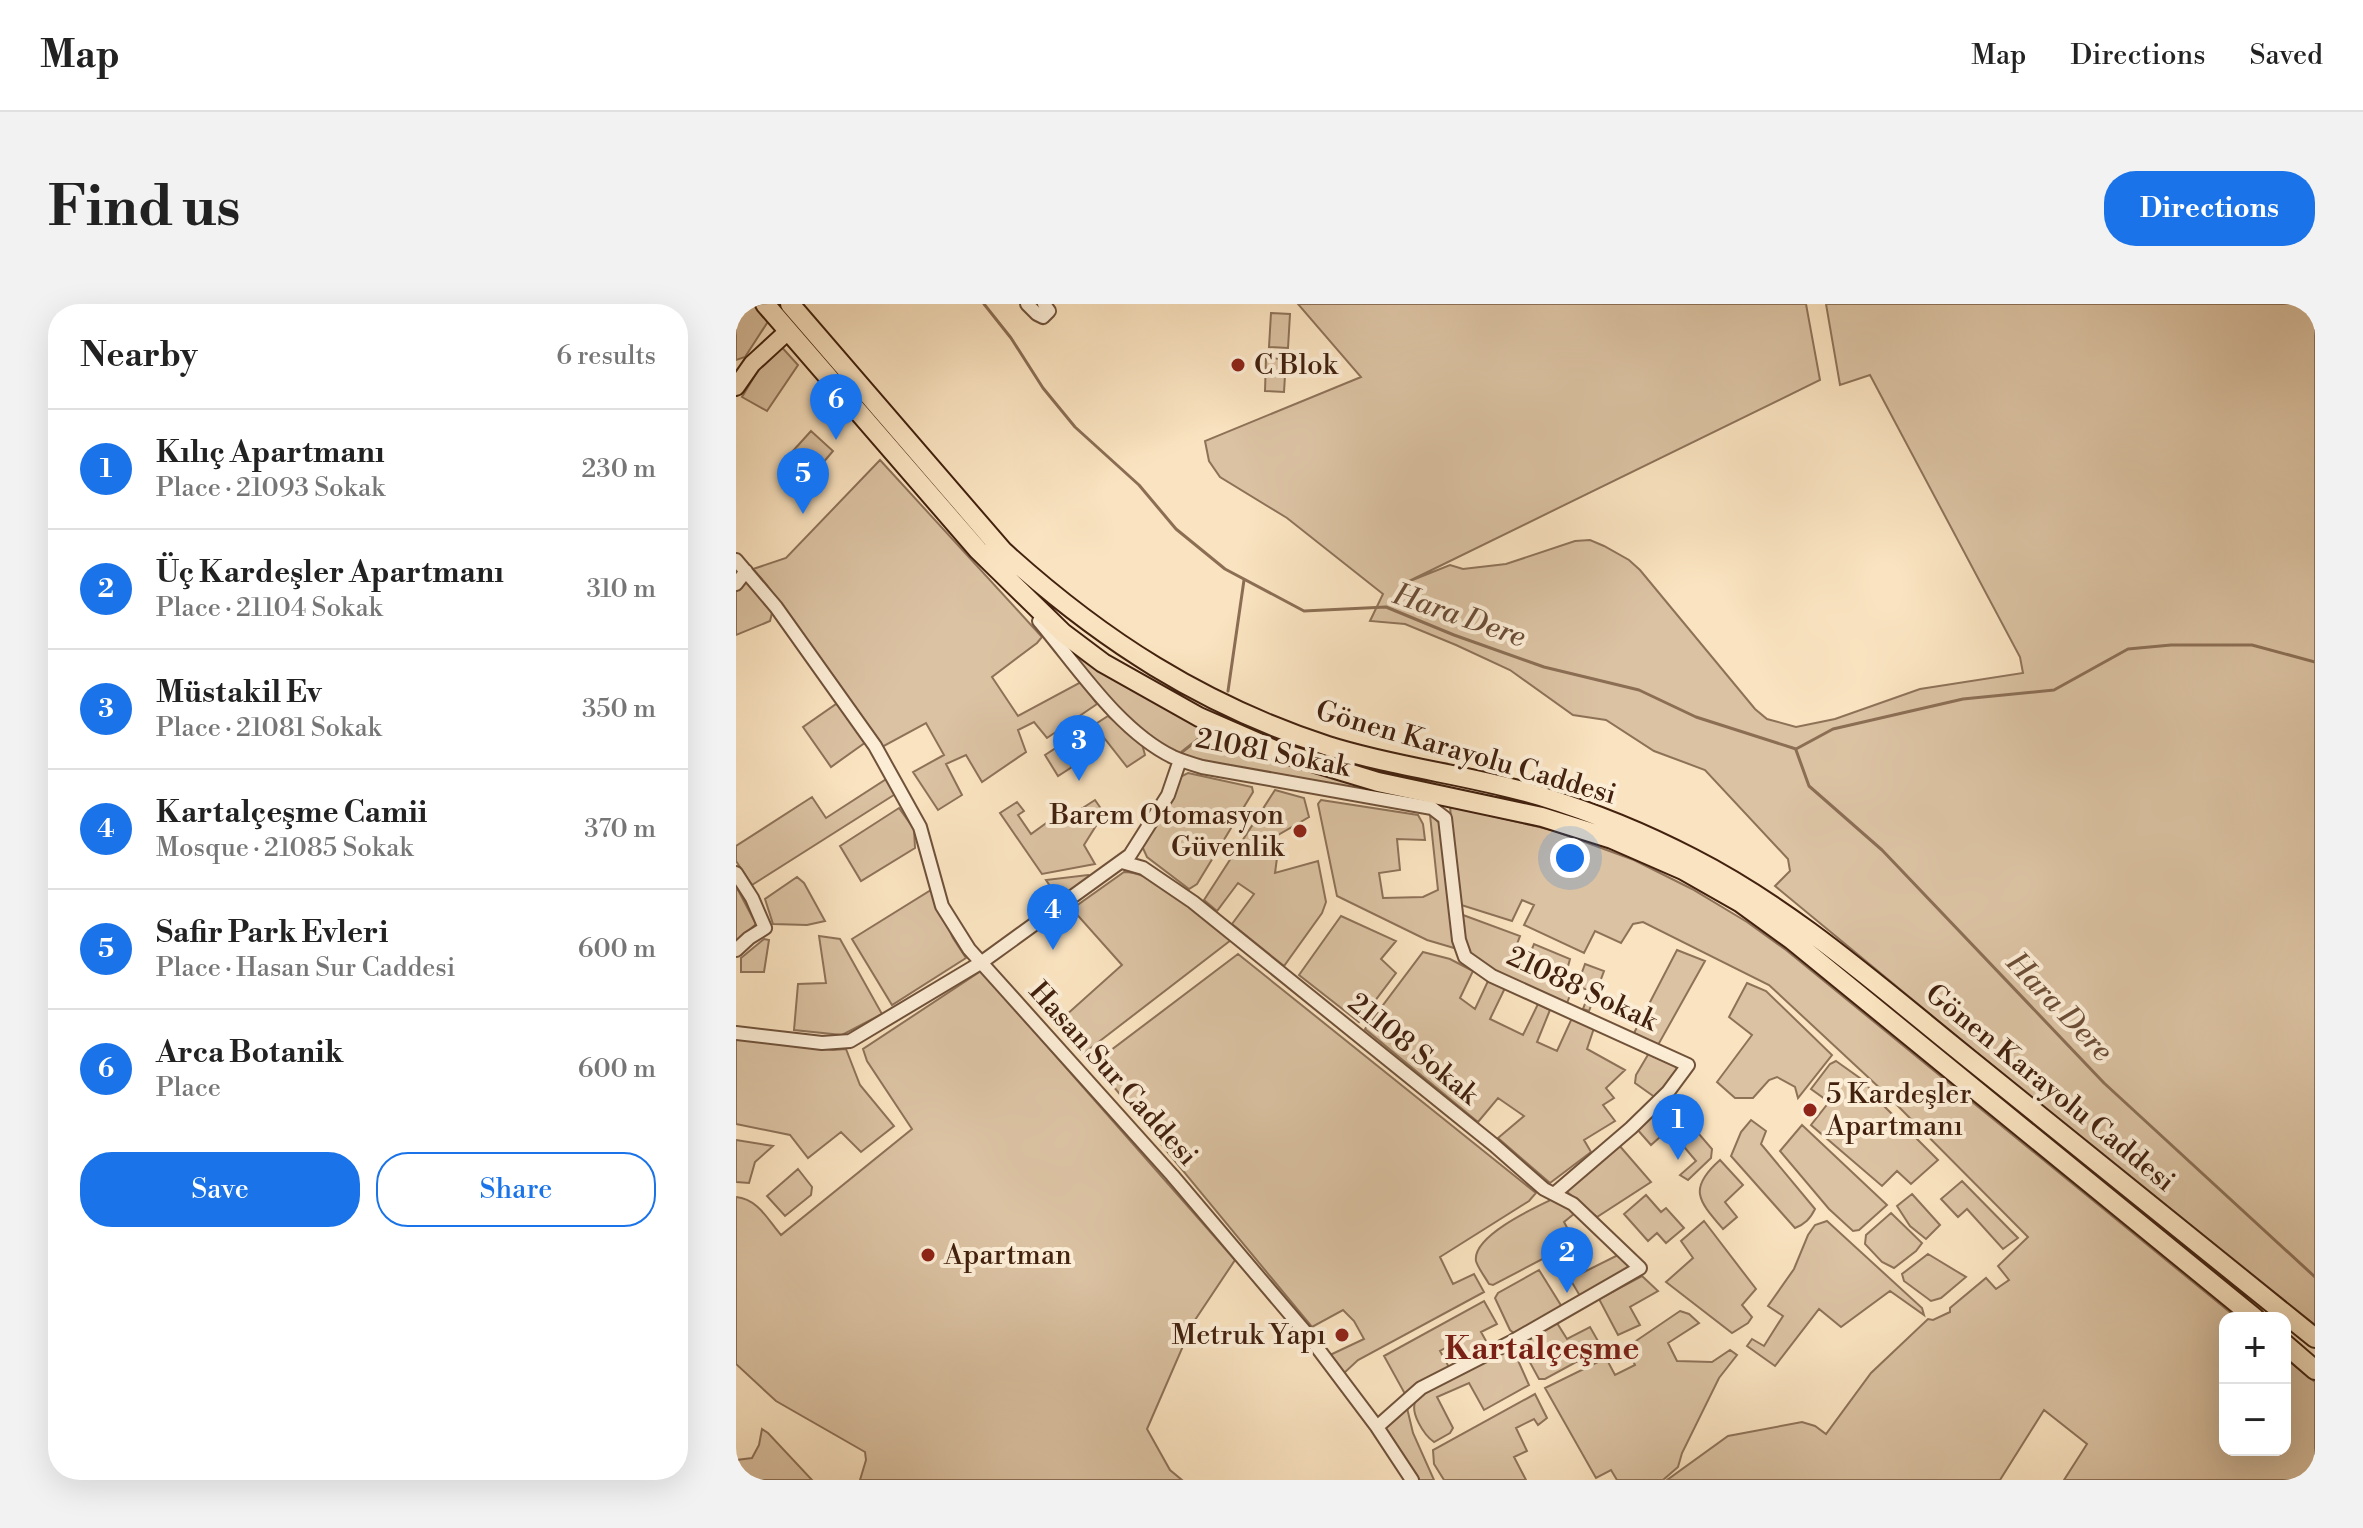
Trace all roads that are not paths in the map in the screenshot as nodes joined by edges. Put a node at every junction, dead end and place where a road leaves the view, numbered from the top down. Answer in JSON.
{"nodes":[{"id":1,"x":765,"y":304,"type":"edge"},
{"id":2,"x":790,"y":304,"type":"edge"},
{"id":3,"x":1027,"y":304,"type":"edge"},
{"id":4,"x":1044,"y":304,"type":"edge"},
{"id":5,"x":788,"y":331,"type":"junction"},
{"id":6,"x":738,"y":378,"type":"edge"},
{"id":7,"x":736,"y":560,"type":"edge"},
{"id":8,"x":746,"y":571,"type":"junction"},
{"id":9,"x":998,"y":571,"type":"junction"},
{"id":10,"x":736,"y":584,"type":"edge"},
{"id":11,"x":1180,"y":760,"type":"junction"},
{"id":12,"x":1135,"y":848,"type":"junction"},
{"id":13,"x":1122,"y":862,"type":"junction"},
{"id":14,"x":1150,"y":872,"type":"junction"},
{"id":15,"x":736,"y":873,"type":"edge"},
{"id":16,"x":736,"y":950,"type":"edge"},
{"id":17,"x":1462,"y":951,"type":"joint"},
{"id":18,"x":982,"y":962,"type":"junction"},
{"id":19,"x":736,"y":1033,"type":"edge"},
{"id":20,"x":1554,"y":1194,"type":"junction"},
{"id":21,"x":2248,"y":1312,"type":"edge"},
{"id":22,"x":2315,"y":1338,"type":"edge"},
{"id":23,"x":2291,"y":1349,"type":"edge"},
{"id":24,"x":2315,"y":1370,"type":"edge"},
{"id":25,"x":1377,"y":1427,"type":"junction"},
{"id":26,"x":1412,"y":1480,"type":"edge"}],
"edges":[{"from":1,"to":5,"type":"highway","name":"Gönen Karayolu Caddesi"},
{"from":2,"to":22,"type":"highway","name":"Gönen Karayolu Caddesi"},
{"from":3,"to":4,"type":"street"},
{"from":5,"to":6,"type":"main road"},
{"from":5,"to":9,"type":"highway","name":"Gönen Karayolu Caddesi"},
{"from":7,"to":8,"type":"street","name":"Hasan Sur Caddesi"},
{"from":8,"to":10,"type":"street"},
{"from":8,"to":18,"type":"street","name":"Hasan Sur Caddesi"},
{"from":9,"to":11,"type":"street","name":"21081 Sokak"},
{"from":9,"to":21,"type":"highway","name":"Gönen Karayolu Caddesi"},
{"from":11,"to":12,"type":"street"},
{"from":11,"to":17,"type":"street","name":"21081 Sokak"},
{"from":12,"to":13,"type":"street"},
{"from":12,"to":14,"type":"street","name":"21108 Sokak"},
{"from":13,"to":14,"type":"street","name":"21108 Sokak"},
{"from":13,"to":18,"type":"street"},
{"from":14,"to":20,"type":"street","name":"21108 Sokak"},
{"from":15,"to":16,"type":"street"},
{"from":17,"to":20,"type":"street","name":"21088 Sokak"},
{"from":18,"to":19,"type":"street"},
{"from":18,"to":25,"type":"street","name":"Hasan Sur Caddesi"},
{"from":20,"to":25,"type":"street","name":"21108 Sokak"},
{"from":23,"to":24,"type":"highway"},
{"from":25,"to":26,"type":"street","name":"Hasan Sur Caddesi"}]}
